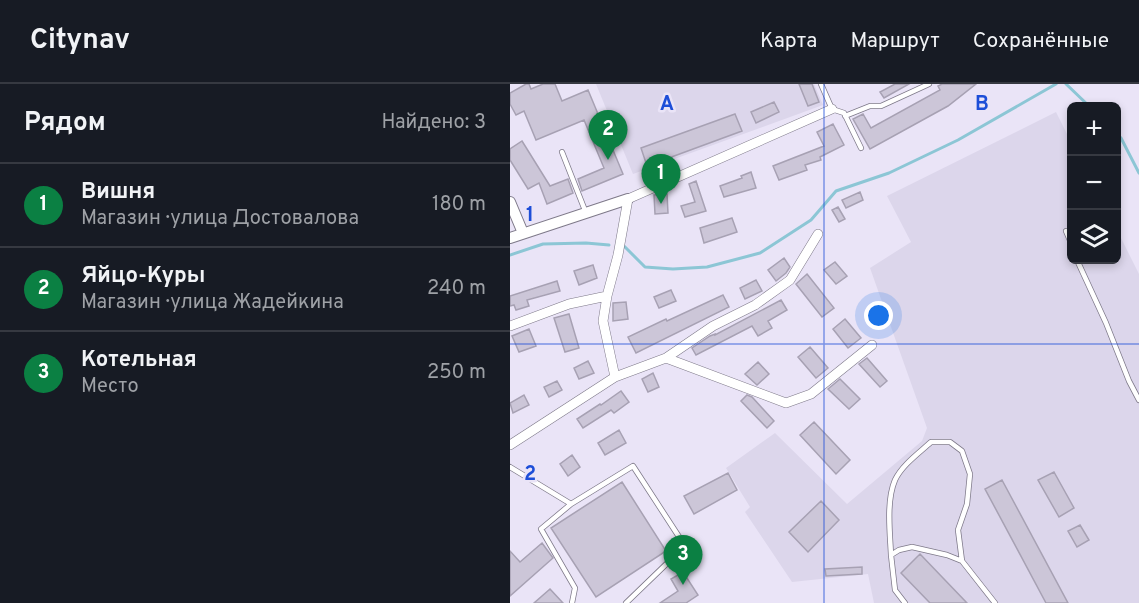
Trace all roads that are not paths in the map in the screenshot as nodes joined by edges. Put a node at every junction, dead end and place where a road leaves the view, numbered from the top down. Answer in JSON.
{"nodes":[{"id":1,"x":821,"y":84,"type":"edge"},
{"id":2,"x":929,"y":84,"type":"edge"},
{"id":3,"x":832,"y":108,"type":"junction"},
{"id":4,"x":845,"y":116,"type":"junction"},
{"id":5,"x":861,"y":148,"type":"dead end"},
{"id":6,"x":562,"y":152,"type":"dead end"},
{"id":7,"x":628,"y":199,"type":"junction"},
{"id":8,"x":510,"y":202,"type":"edge"},
{"id":9,"x":586,"y":213,"type":"junction"},
{"id":10,"x":523,"y":233,"type":"junction"},
{"id":11,"x":818,"y":234,"type":"dead end"},
{"id":12,"x":510,"y":238,"type":"edge"},
{"id":13,"x":1079,"y":264,"type":"edge"},
{"id":14,"x":607,"y":296,"type":"junction"},
{"id":15,"x":510,"y":326,"type":"edge"},
{"id":16,"x":872,"y":345,"type":"dead end"},
{"id":17,"x":666,"y":358,"type":"junction"},
{"id":18,"x":615,"y":377,"type":"junction"},
{"id":19,"x":1139,"y":400,"type":"edge"},
{"id":20,"x":510,"y":445,"type":"edge"},
{"id":21,"x":510,"y":466,"type":"edge"},
{"id":22,"x":571,"y":504,"type":"junction"},
{"id":23,"x":891,"y":555,"type":"junction"},
{"id":24,"x":962,"y":561,"type":"junction"},
{"id":25,"x":572,"y":603,"type":"edge"},
{"id":26,"x":627,"y":603,"type":"edge"},
{"id":27,"x":905,"y":603,"type":"edge"},
{"id":28,"x":995,"y":603,"type":"edge"}],
"edges":[{"from":1,"to":3,"type":"lane"},
{"from":2,"to":4,"type":"lane"},
{"from":3,"to":4,"type":"lane"},
{"from":3,"to":7,"type":"street"},
{"from":4,"to":5,"type":"lane"},
{"from":6,"to":9,"type":"lane"},
{"from":7,"to":9,"type":"street"},
{"from":7,"to":14,"type":"street"},
{"from":8,"to":10,"type":"street"},
{"from":9,"to":10,"type":"street"},
{"from":10,"to":12,"type":"street"},
{"from":11,"to":17,"type":"street"},
{"from":13,"to":19,"type":"lane"},
{"from":14,"to":15,"type":"street"},
{"from":14,"to":18,"type":"street"},
{"from":16,"to":17,"type":"street"},
{"from":17,"to":18,"type":"street"},
{"from":18,"to":20,"type":"street"},
{"from":21,"to":22,"type":"lane"},
{"from":22,"to":25,"type":"lane"},
{"from":22,"to":26,"type":"lane"},
{"from":23,"to":24,"type":"lane"},
{"from":23,"to":24,"type":"lane"},
{"from":23,"to":27,"type":"lane"},
{"from":24,"to":28,"type":"lane"}]}
